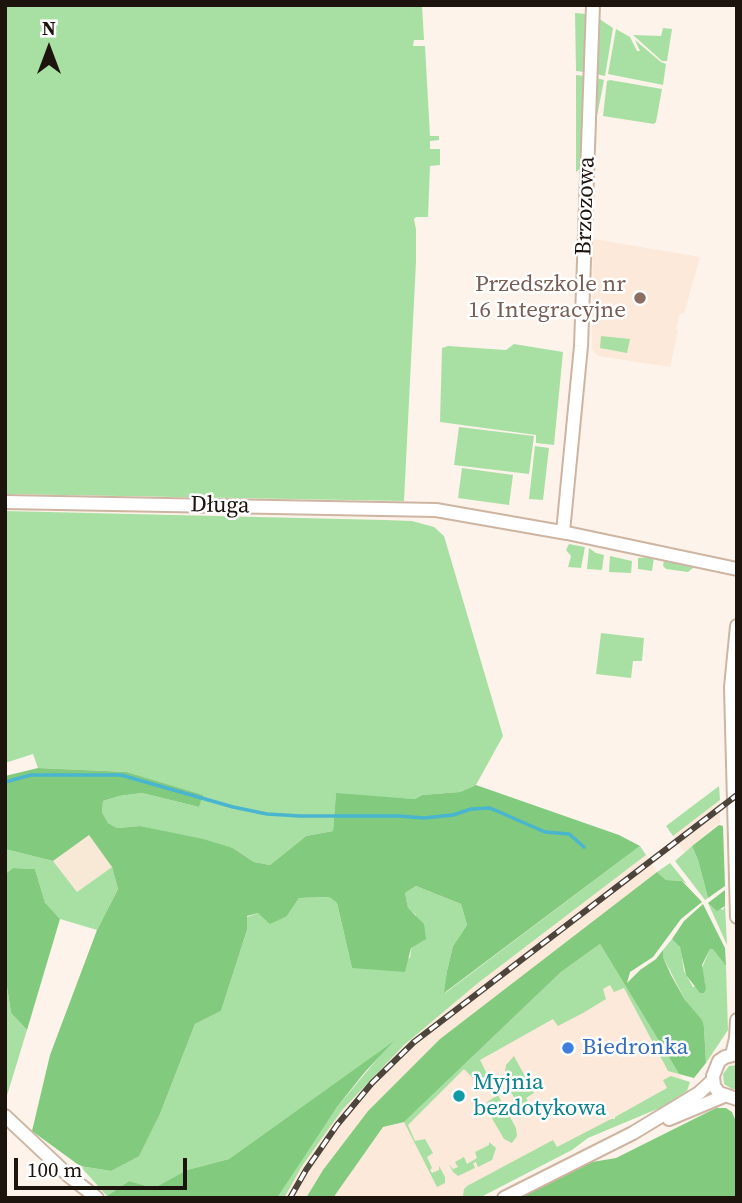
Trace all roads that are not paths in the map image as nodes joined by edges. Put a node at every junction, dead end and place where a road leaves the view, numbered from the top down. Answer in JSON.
{"nodes":[{"id":1,"x":593,"y":5,"type":"edge"},
{"id":2,"x":5,"y":502,"type":"edge"},
{"id":3,"x":564,"y":532,"type":"junction"},
{"id":4,"x":737,"y":569,"type":"edge"},
{"id":5,"x":737,"y":626,"type":"edge"},
{"id":6,"x":737,"y":917,"type":"edge"},
{"id":7,"x":737,"y":1020,"type":"edge"},
{"id":8,"x":734,"y":1054,"type":"edge"},
{"id":9,"x":713,"y":1080,"type":"junction"},
{"id":10,"x":730,"y":1098,"type":"edge"},
{"id":11,"x":5,"y":1116,"type":"edge"},
{"id":12,"x":633,"y":1133,"type":"junction"},
{"id":13,"x":97,"y":1198,"type":"edge"},
{"id":14,"x":504,"y":1198,"type":"edge"}],
"edges":[{"from":1,"to":3,"type":"street","name":"Brzozowa"},
{"from":2,"to":3,"type":"street","name":"Długa"},
{"from":3,"to":4,"type":"street"},
{"from":5,"to":6,"type":"street"},
{"from":7,"to":8,"type":"street"},
{"from":8,"to":9,"type":"street"},
{"from":9,"to":10,"type":"street"},
{"from":9,"to":12,"type":"street"},
{"from":10,"to":12,"type":"street"},
{"from":11,"to":13,"type":"street"},
{"from":12,"to":14,"type":"street"}]}
